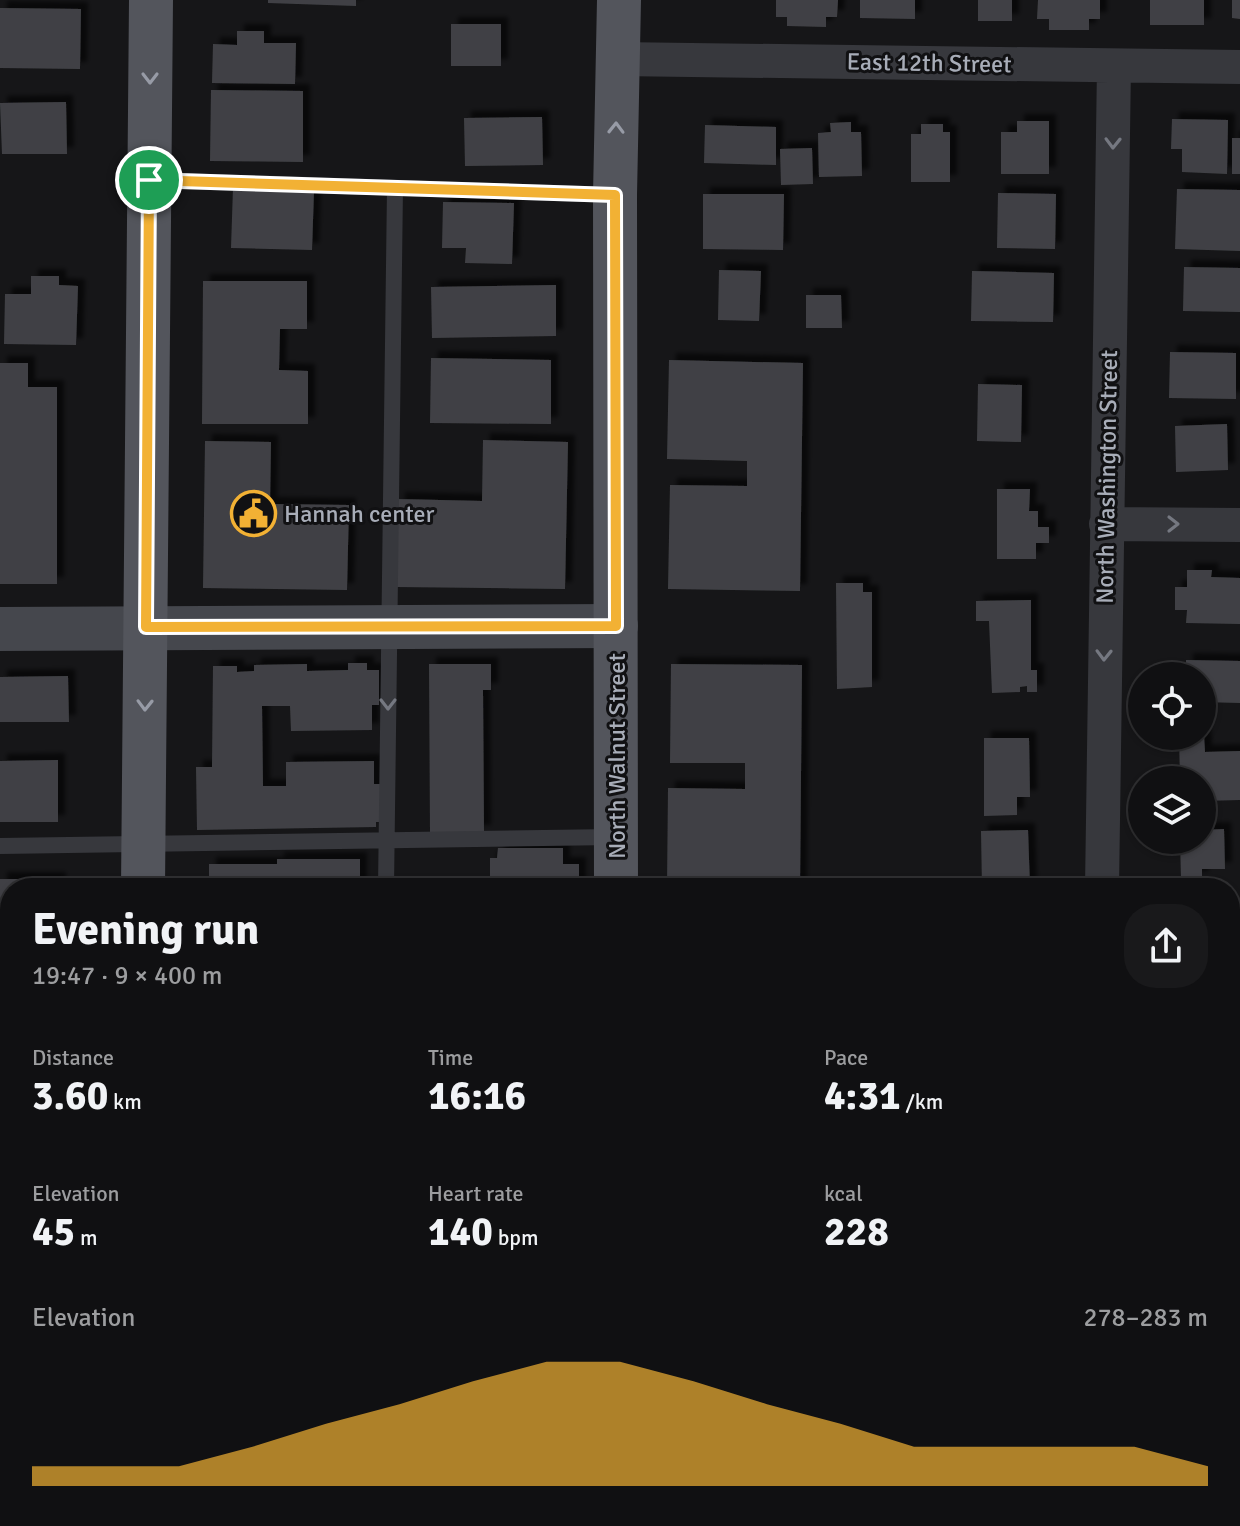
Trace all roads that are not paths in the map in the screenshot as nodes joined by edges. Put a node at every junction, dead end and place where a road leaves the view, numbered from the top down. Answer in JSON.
{"nodes":[{"id":1,"x":151,"y":0,"type":"edge"},
{"id":2,"x":619,"y":0,"type":"edge"},
{"id":3,"x":618,"y":59,"type":"junction"},
{"id":4,"x":1114,"y":66,"type":"junction"},
{"id":5,"x":1240,"y":67,"type":"edge"},
{"id":6,"x":149,"y":180,"type":"junction"},
{"id":7,"x":395,"y":188,"type":"junction"},
{"id":8,"x":615,"y":195,"type":"junction"},
{"id":9,"x":1106,"y":524,"type":"junction"},
{"id":10,"x":1240,"y":525,"type":"edge"},
{"id":11,"x":388,"y":626,"type":"junction"},
{"id":12,"x":616,"y":626,"type":"junction"},
{"id":13,"x":146,"y":627,"type":"junction"},
{"id":14,"x":0,"y":629,"type":"edge"},
{"id":15,"x":617,"y":837,"type":"junction"},
{"id":16,"x":387,"y":839,"type":"junction"},
{"id":17,"x":144,"y":841,"type":"junction"},
{"id":18,"x":0,"y":846,"type":"edge"},
{"id":19,"x":143,"y":878,"type":"edge"},
{"id":20,"x":386,"y":878,"type":"edge"},
{"id":21,"x":616,"y":878,"type":"edge"},
{"id":22,"x":1102,"y":878,"type":"edge"}],
"edges":[{"from":1,"to":6,"type":"main road","one_way":true},
{"from":2,"to":3,"type":"main road","name":"North Walnut Street"},
{"from":3,"to":4,"type":"street","name":"East 12th Street"},
{"from":8,"to":3,"type":"main road","name":"North Walnut Street","one_way":true},
{"from":4,"to":5,"type":"street","name":"East 12th Street"},
{"from":4,"to":9,"type":"street","name":"North Washington Street","one_way":true},
{"from":6,"to":7,"type":"lane"},
{"from":6,"to":13,"type":"main road"},
{"from":7,"to":8,"type":"lane"},
{"from":7,"to":11,"type":"lane"},
{"from":8,"to":12,"type":"main road","name":"North Walnut Street"},
{"from":9,"to":10,"type":"street","one_way":true},
{"from":9,"to":22,"type":"street","name":"North Washington Street","one_way":true},
{"from":11,"to":12,"type":"street"},
{"from":11,"to":13,"type":"street"},
{"from":11,"to":16,"type":"lane","one_way":true},
{"from":12,"to":15,"type":"main road","name":"North Walnut Street"},
{"from":13,"to":14,"type":"street"},
{"from":13,"to":17,"type":"main road","one_way":true},
{"from":15,"to":16,"type":"lane"},
{"from":15,"to":21,"type":"main road","name":"North Walnut Street"},
{"from":16,"to":17,"type":"lane"},
{"from":16,"to":20,"type":"lane"},
{"from":17,"to":18,"type":"lane"},
{"from":17,"to":19,"type":"main road"}]}
